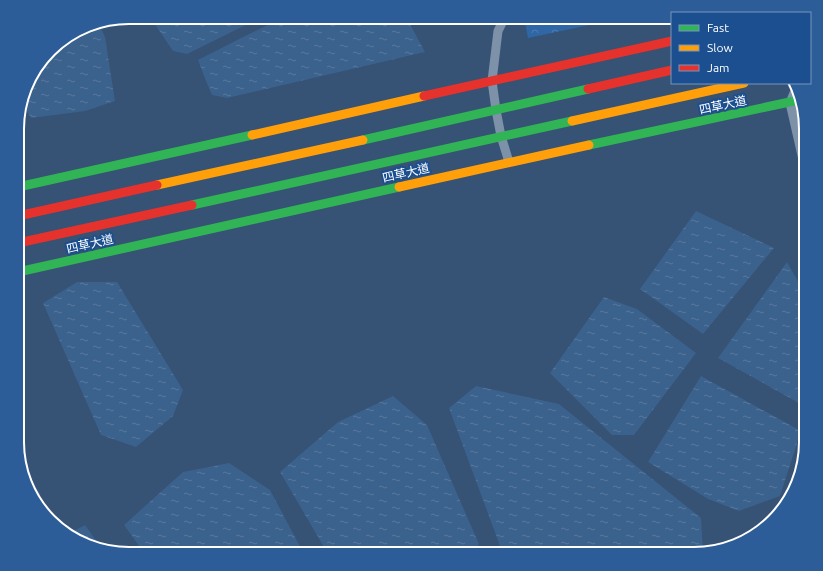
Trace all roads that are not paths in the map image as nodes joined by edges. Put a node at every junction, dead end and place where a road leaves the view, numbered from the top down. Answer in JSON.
{"nodes":[{"id":1,"x":502,"y":24,"type":"edge"},
{"id":2,"x":671,"y":41,"type":"edge"},
{"id":3,"x":671,"y":70,"type":"edge"},
{"id":4,"x":492,"y":81,"type":"junction"},
{"id":5,"x":739,"y":84,"type":"edge"},
{"id":6,"x":793,"y":95,"type":"edge"},
{"id":7,"x":795,"y":101,"type":"edge"},
{"id":8,"x":790,"y":102,"type":"junction"},
{"id":9,"x":496,"y":110,"type":"junction"},
{"id":10,"x":501,"y":136,"type":"junction"},
{"id":11,"x":799,"y":142,"type":"edge"},
{"id":12,"x":509,"y":162,"type":"junction"},
{"id":13,"x":24,"y":187,"type":"edge"},
{"id":14,"x":24,"y":215,"type":"edge"},
{"id":15,"x":24,"y":242,"type":"edge"},
{"id":16,"x":24,"y":271,"type":"edge"}],
"edges":[{"from":1,"to":4,"type":"lane"},
{"from":2,"to":4,"type":"street"},
{"from":3,"to":9,"type":"street"},
{"from":4,"to":9,"type":"lane"},
{"from":4,"to":13,"type":"street"},
{"from":5,"to":10,"type":"street","name":"四草大道"},
{"from":6,"to":8,"type":"lane"},
{"from":7,"to":8,"type":"street","name":"四草大道"},
{"from":8,"to":11,"type":"lane"},
{"from":8,"to":12,"type":"street","name":"四草大道"},
{"from":9,"to":10,"type":"lane"},
{"from":9,"to":14,"type":"street"},
{"from":10,"to":12,"type":"lane"},
{"from":10,"to":15,"type":"street","name":"四草大道"},
{"from":12,"to":16,"type":"street","name":"四草大道"}]}
